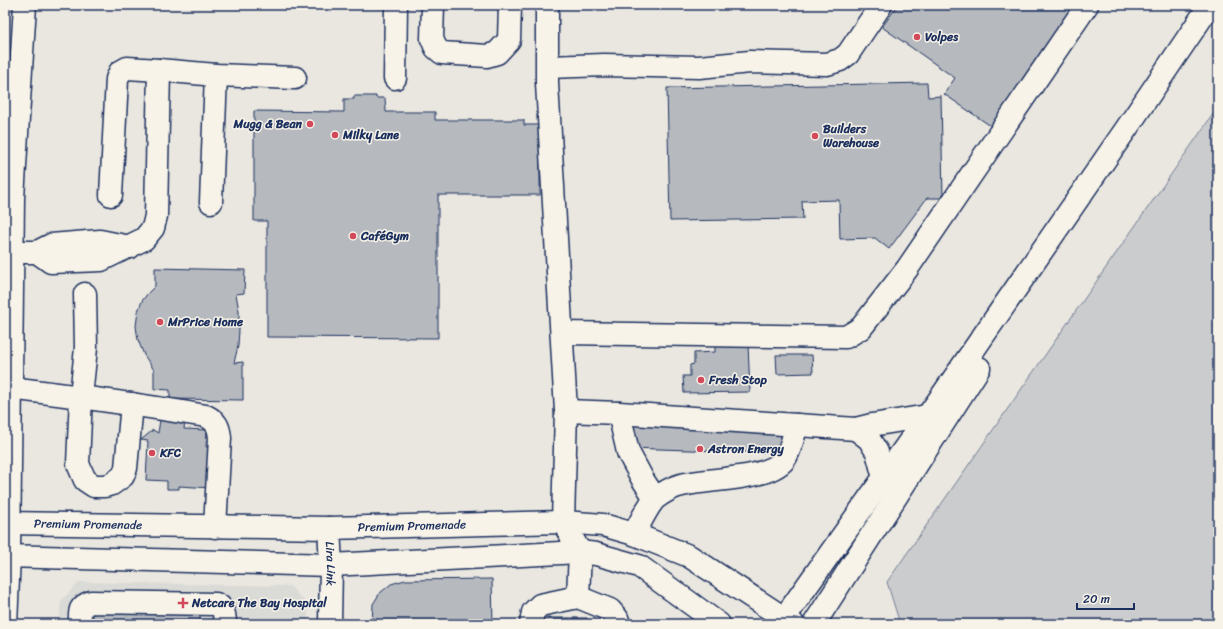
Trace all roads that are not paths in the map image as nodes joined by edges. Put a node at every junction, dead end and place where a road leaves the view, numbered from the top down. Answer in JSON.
{"nodes":[{"id":1,"x":25,"y":5,"type":"edge"},
{"id":2,"x":396,"y":5,"type":"edge"},
{"id":3,"x":433,"y":5,"type":"edge"},
{"id":4,"x":510,"y":5,"type":"edge"},
{"id":5,"x":547,"y":5,"type":"edge"},
{"id":6,"x":881,"y":5,"type":"edge"},
{"id":7,"x":1088,"y":5,"type":"edge"},
{"id":8,"x":1210,"y":5,"type":"edge"},
{"id":9,"x":1218,"y":19,"type":"edge"},
{"id":10,"x":548,"y":67,"type":"junction"},
{"id":11,"x":159,"y":70,"type":"junction"},
{"id":12,"x":216,"y":75,"type":"junction"},
{"id":13,"x":294,"y":78,"type":"dead end"},
{"id":14,"x":395,"y":78,"type":"dead end"},
{"id":15,"x":111,"y":195,"type":"dead end"},
{"id":16,"x":211,"y":202,"type":"dead end"},
{"id":17,"x":9,"y":252,"type":"edge"},
{"id":18,"x":85,"y":294,"type":"dead end"},
{"id":19,"x":563,"y":333,"type":"junction"},
{"id":20,"x":10,"y":388,"type":"junction"},
{"id":21,"x":81,"y":396,"type":"junction"},
{"id":22,"x":132,"y":404,"type":"junction"},
{"id":23,"x":566,"y":411,"type":"junction"},
{"id":24,"x":618,"y":413,"type":"junction"},
{"id":25,"x":928,"y":416,"type":"junction"},
{"id":26,"x":797,"y":425,"type":"junction"},
{"id":27,"x":856,"y":429,"type":"junction"},
{"id":28,"x":884,"y":478,"type":"junction"},
{"id":29,"x":655,"y":498,"type":"junction"},
{"id":30,"x":7,"y":522,"type":"edge"},
{"id":31,"x":563,"y":522,"type":"junction"},
{"id":32,"x":215,"y":527,"type":"junction"},
{"id":33,"x":329,"y":528,"type":"junction"},
{"id":34,"x":634,"y":534,"type":"junction"},
{"id":35,"x":580,"y":552,"type":"junction"},
{"id":36,"x":7,"y":556,"type":"edge"},
{"id":37,"x":331,"y":566,"type":"junction"},
{"id":38,"x":578,"y":598,"type":"junction"},
{"id":39,"x":786,"y":622,"type":"edge"},
{"id":40,"x":6,"y":624,"type":"edge"},
{"id":41,"x":80,"y":624,"type":"edge"},
{"id":42,"x":225,"y":624,"type":"edge"},
{"id":43,"x":330,"y":624,"type":"edge"},
{"id":44,"x":531,"y":624,"type":"edge"},
{"id":45,"x":619,"y":624,"type":"edge"},
{"id":46,"x":719,"y":624,"type":"edge"},
{"id":47,"x":814,"y":624,"type":"edge"}],
"edges":[{"from":1,"to":17,"type":"street"},
{"from":2,"to":14,"type":"street"},
{"from":3,"to":4,"type":"street"},
{"from":5,"to":10,"type":"street"},
{"from":6,"to":10,"type":"street"},
{"from":7,"to":19,"type":"street"},
{"from":8,"to":25,"type":"street"},
{"from":9,"to":47,"type":"street"},
{"from":10,"to":19,"type":"street"},
{"from":11,"to":12,"type":"street"},
{"from":11,"to":15,"type":"street"},
{"from":11,"to":17,"type":"street"},
{"from":12,"to":13,"type":"street"},
{"from":12,"to":16,"type":"street"},
{"from":17,"to":20,"type":"street"},
{"from":18,"to":21,"type":"street"},
{"from":19,"to":23,"type":"street"},
{"from":20,"to":21,"type":"street"},
{"from":20,"to":30,"type":"street"},
{"from":21,"to":22,"type":"street"},
{"from":21,"to":22,"type":"street"},
{"from":22,"to":32,"type":"street"},
{"from":23,"to":24,"type":"street"},
{"from":23,"to":31,"type":"street"},
{"from":24,"to":26,"type":"street"},
{"from":24,"to":29,"type":"street"},
{"from":25,"to":27,"type":"street"},
{"from":25,"to":28,"type":"street"},
{"from":26,"to":27,"type":"street"},
{"from":26,"to":29,"type":"street"},
{"from":27,"to":28,"type":"street"},
{"from":28,"to":39,"type":"street"},
{"from":29,"to":34,"type":"street"},
{"from":30,"to":32,"type":"street","name":"Premium Promenade"},
{"from":30,"to":36,"type":"street"},
{"from":31,"to":33,"type":"street","name":"Premium Promenade"},
{"from":31,"to":34,"type":"street","name":"Premium Promenade"},
{"from":31,"to":35,"type":"street"},
{"from":32,"to":33,"type":"street","name":"Premium Promenade"},
{"from":33,"to":37,"type":"street","name":"Lira Link"},
{"from":34,"to":39,"type":"street","name":"Premium Promenade"},
{"from":35,"to":37,"type":"street"},
{"from":35,"to":38,"type":"street"},
{"from":35,"to":46,"type":"street"},
{"from":36,"to":37,"type":"street"},
{"from":36,"to":40,"type":"street"},
{"from":37,"to":43,"type":"street","name":"Lira Link"},
{"from":38,"to":44,"type":"street"},
{"from":38,"to":45,"type":"street"},
{"from":41,"to":42,"type":"street"}]}
